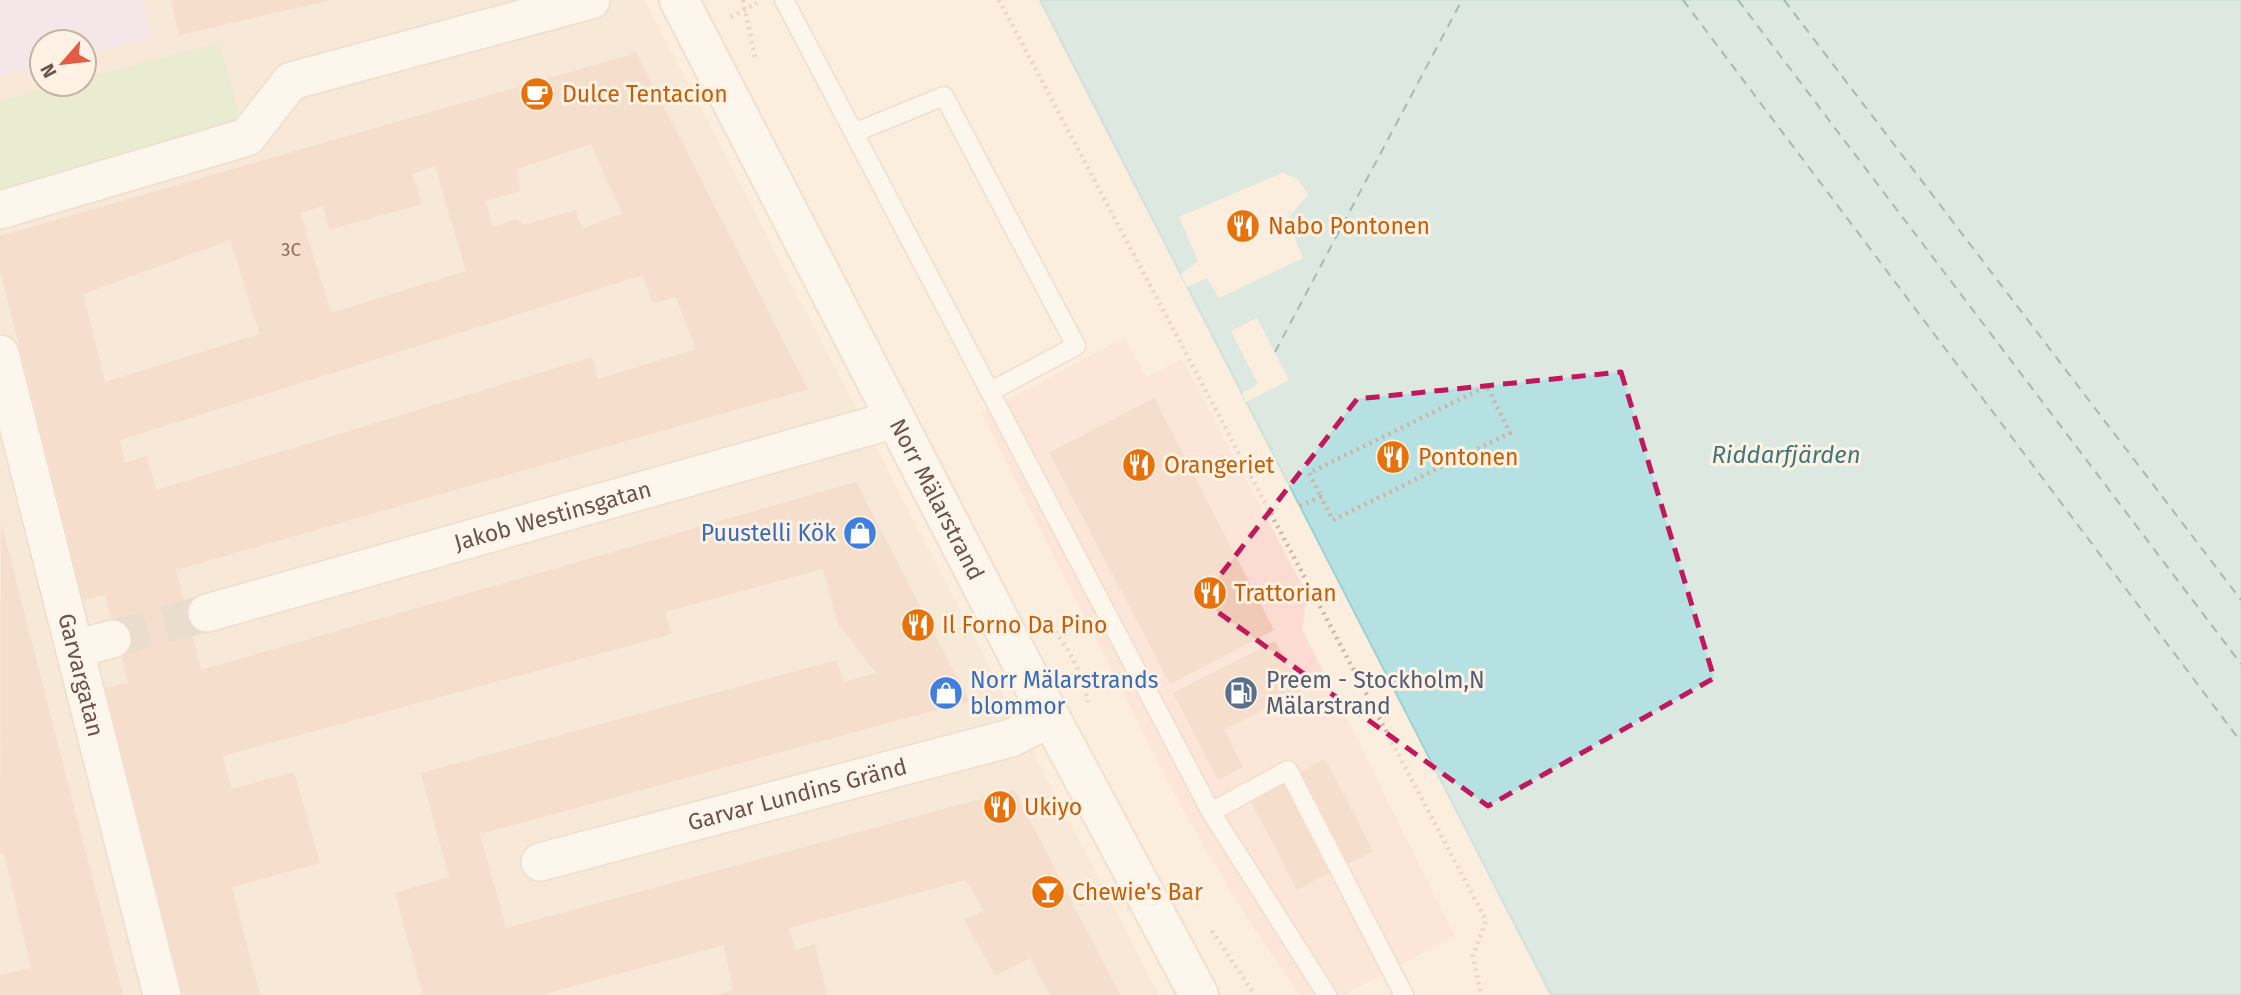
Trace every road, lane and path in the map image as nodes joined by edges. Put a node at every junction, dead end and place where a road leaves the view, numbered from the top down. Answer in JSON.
{"nodes":[{"id":1,"x":591,"y":0,"type":"edge"},
{"id":2,"x":679,"y":0,"type":"edge"},
{"id":3,"x":784,"y":0,"type":"edge"},
{"id":4,"x":999,"y":0,"type":"edge"},
{"id":5,"x":856,"y":132,"type":"junction"},
{"id":6,"x":0,"y":210,"type":"edge"},
{"id":7,"x":0,"y":354,"type":"edge"},
{"id":8,"x":991,"y":391,"type":"junction"},
{"id":9,"x":896,"y":419,"type":"junction"},
{"id":10,"x":1321,"y":497,"type":"junction"},
{"id":11,"x":1300,"y":506,"type":"dead end"},
{"id":12,"x":207,"y":613,"type":"tunnel mouth"},
{"id":13,"x":112,"y":639,"type":"tunnel mouth"},
{"id":14,"x":75,"y":649,"type":"junction"},
{"id":15,"x":1051,"y":718,"type":"junction"},
{"id":16,"x":1212,"y":812,"type":"junction"},
{"id":17,"x":540,"y":862,"type":"dead end"},
{"id":18,"x":163,"y":995,"type":"edge"},
{"id":19,"x":1199,"y":995,"type":"edge"},
{"id":20,"x":1327,"y":995,"type":"edge"},
{"id":21,"x":1404,"y":995,"type":"edge"},
{"id":22,"x":1480,"y":995,"type":"edge"}],
"edges":[{"from":1,"to":6,"type":"street"},
{"from":2,"to":9,"type":"street","name":"Norr Mälarstrand"},
{"from":3,"to":5,"type":"lane"},
{"from":4,"to":22,"type":"path"},
{"from":5,"to":8,"type":"lane"},
{"from":5,"to":8,"type":"lane"},
{"from":7,"to":14,"type":"street","name":"Garvargatan"},
{"from":8,"to":16,"type":"lane"},
{"from":9,"to":12,"type":"street","name":"Jakob Westinsgatan"},
{"from":9,"to":15,"type":"street","name":"Norr Mälarstrand"},
{"from":10,"to":10,"type":"path"},
{"from":10,"to":11,"type":"path"},
{"from":13,"to":14,"type":"street"},
{"from":14,"to":18,"type":"street","name":"Garvargatan"},
{"from":15,"to":17,"type":"street","name":"Garvar Lundins Gränd"},
{"from":15,"to":19,"type":"street","name":"Norr Mälarstrand"},
{"from":16,"to":20,"type":"lane"},
{"from":16,"to":21,"type":"lane"}]}
